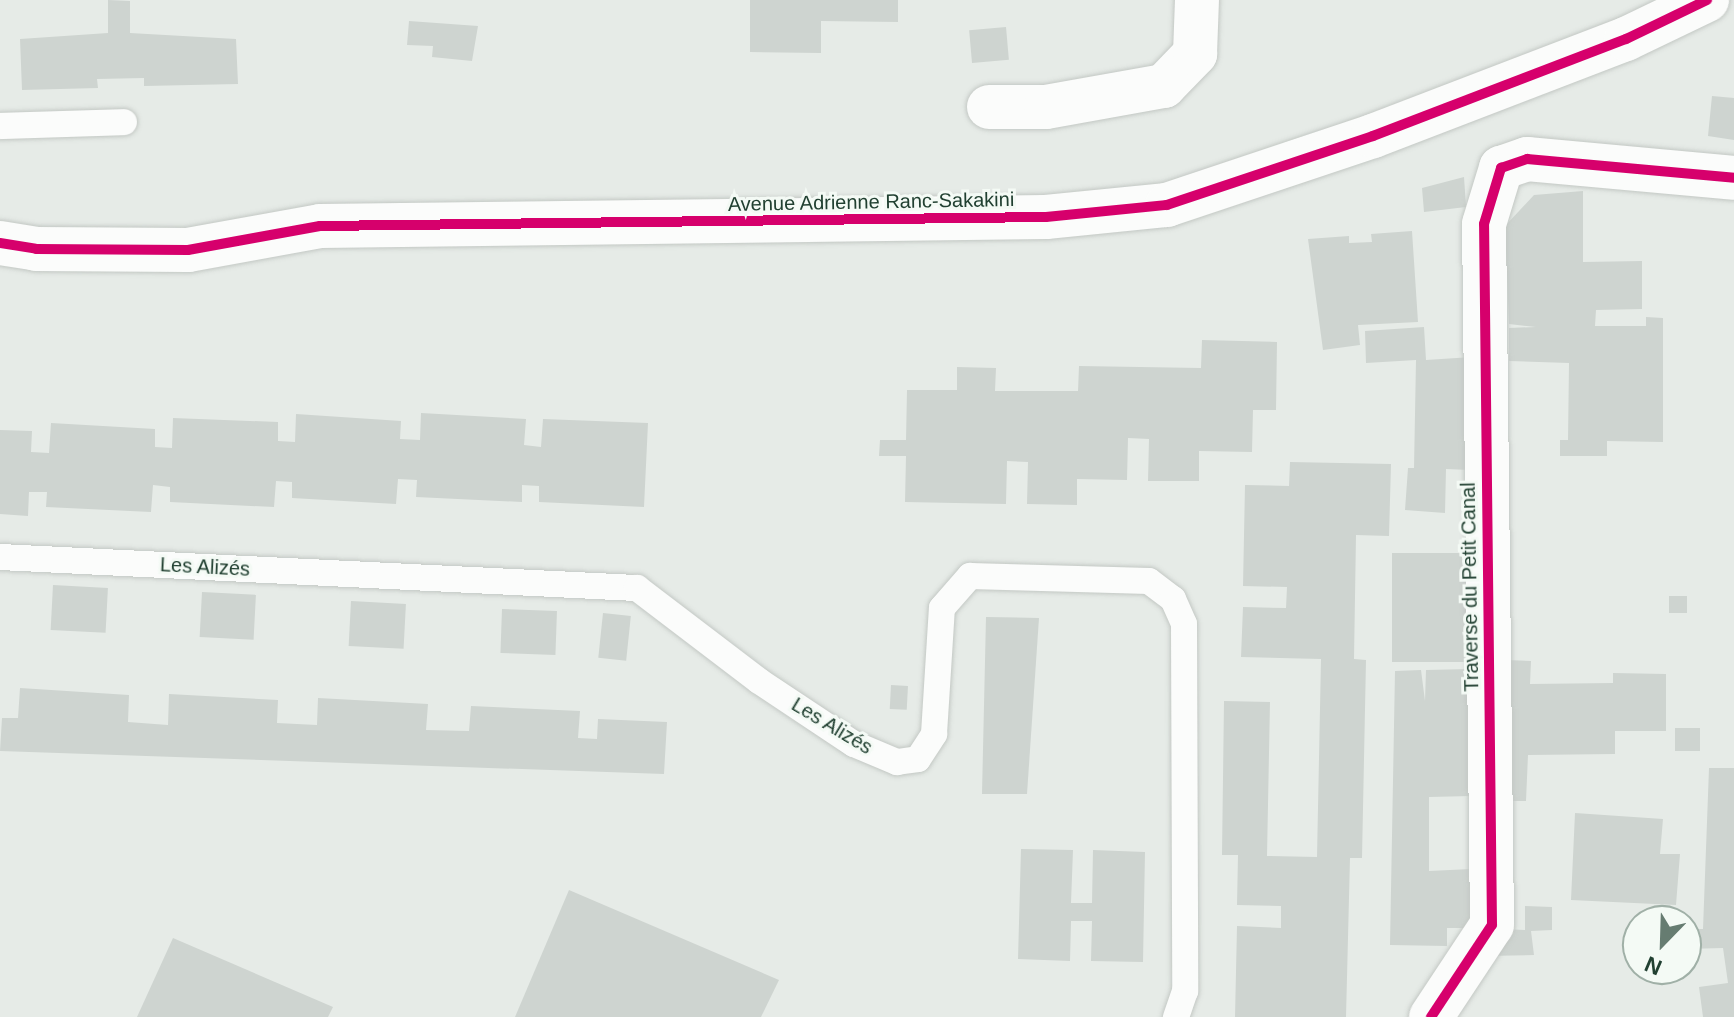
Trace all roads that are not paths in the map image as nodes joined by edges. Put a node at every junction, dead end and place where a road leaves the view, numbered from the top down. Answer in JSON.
{"nodes":[{"id":1,"x":1197,"y":0,"type":"edge"},
{"id":2,"x":1707,"y":0,"type":"edge"},
{"id":3,"x":989,"y":107,"type":"dead end"},
{"id":4,"x":124,"y":122,"type":"dead end"},
{"id":5,"x":0,"y":126,"type":"edge"},
{"id":6,"x":1734,"y":178,"type":"edge"},
{"id":7,"x":0,"y":243,"type":"edge"},
{"id":8,"x":0,"y":557,"type":"edge"},
{"id":9,"x":1176,"y":1017,"type":"edge"},
{"id":10,"x":1431,"y":1017,"type":"edge"}],
"edges":[{"from":1,"to":3,"type":"street"},
{"from":2,"to":7,"type":"street","name":"Avenue Adrienne Ranc-Sakakini"},
{"from":4,"to":5,"type":"lane"},
{"from":6,"to":10,"type":"street","name":"Traverse du Petit Canal"},
{"from":8,"to":9,"type":"lane","name":"Les Alizés"}]}
